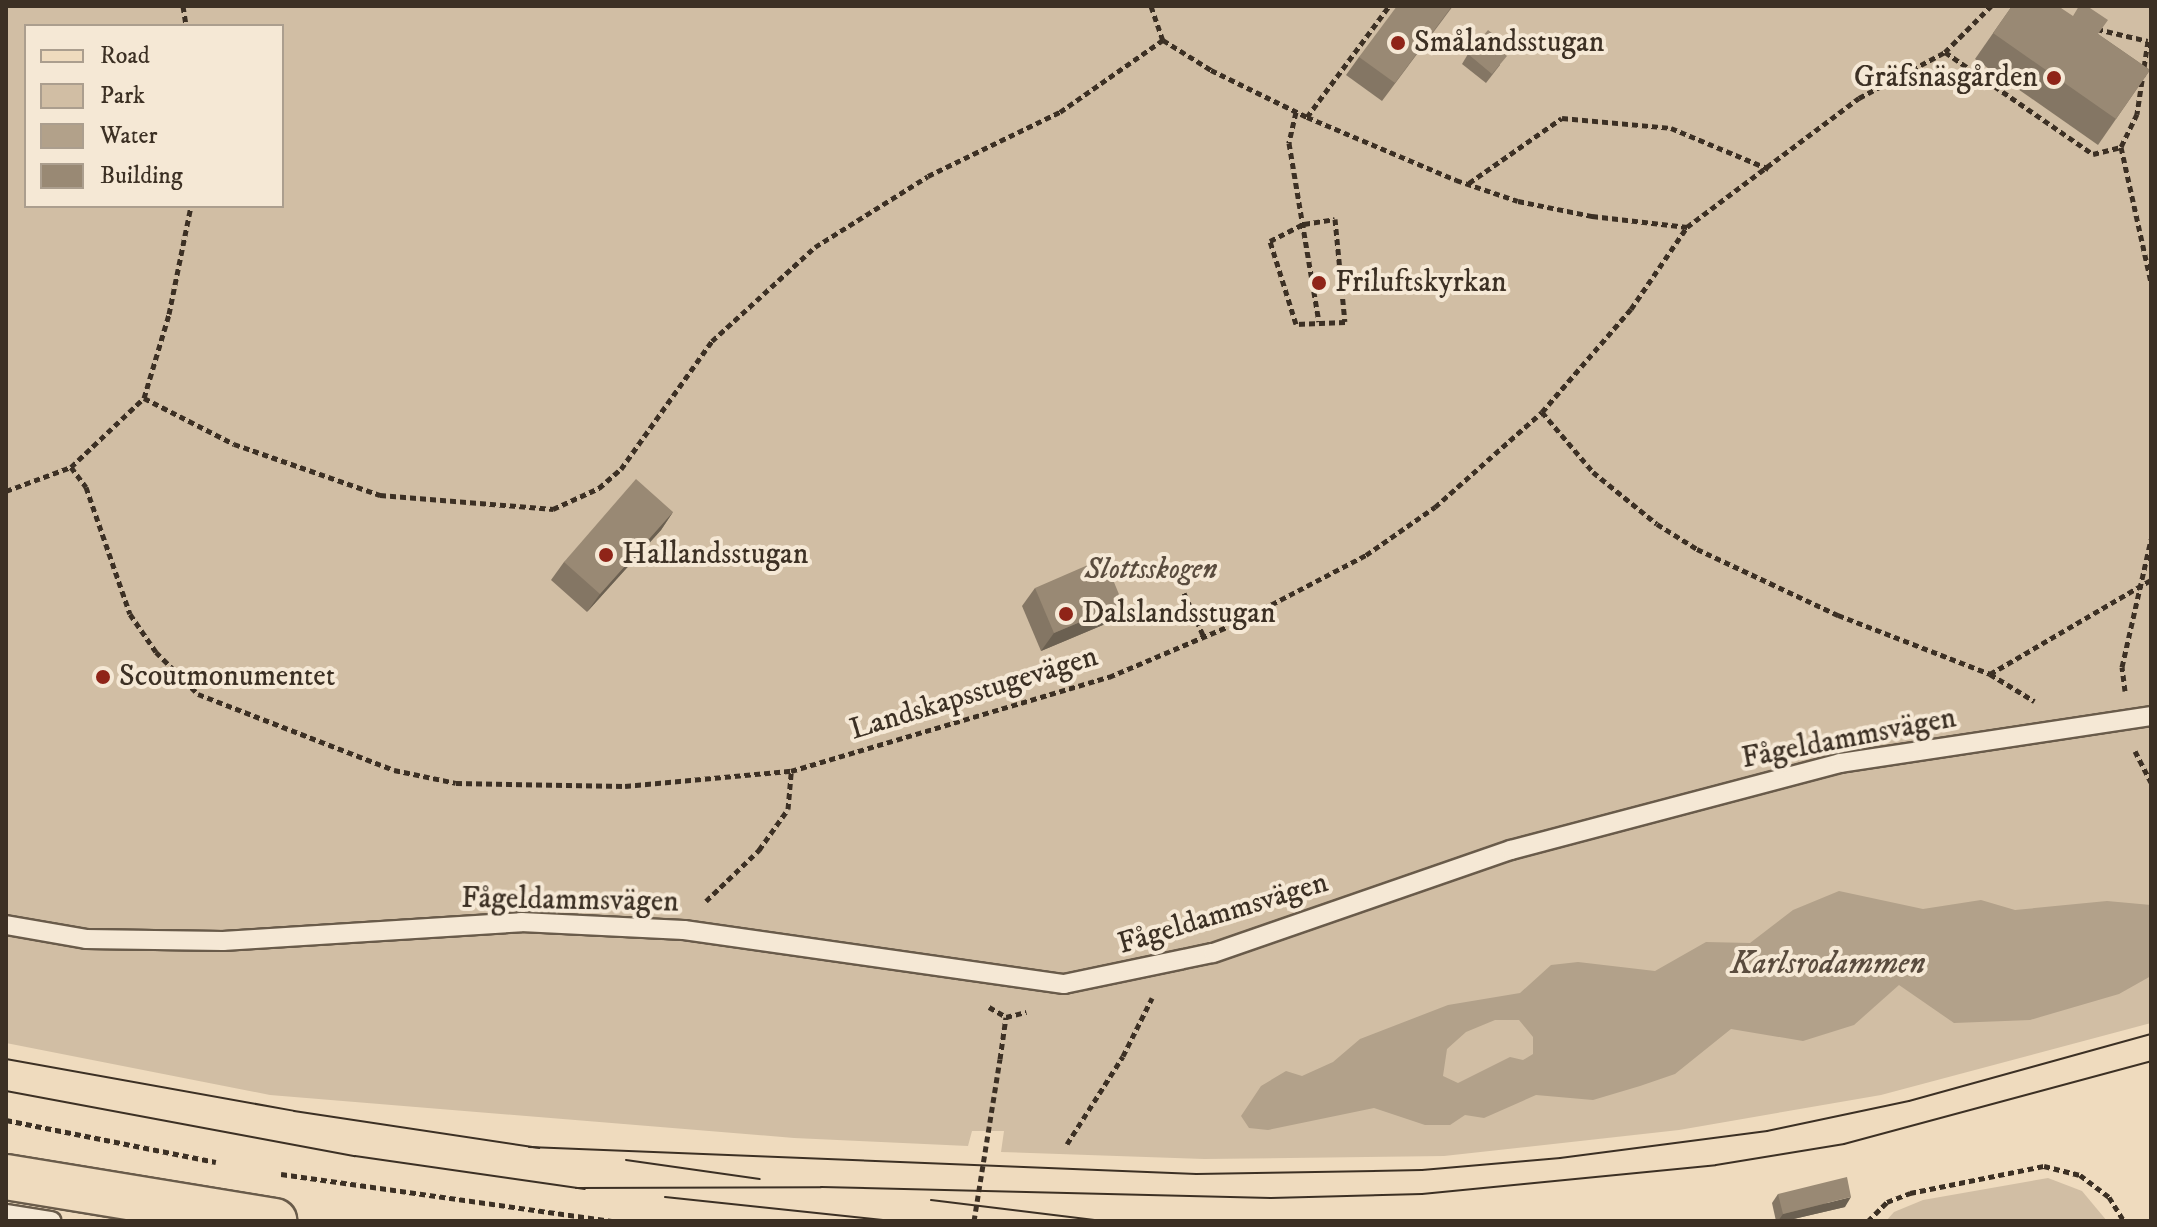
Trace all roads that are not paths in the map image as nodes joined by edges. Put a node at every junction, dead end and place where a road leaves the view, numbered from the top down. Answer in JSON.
{"nodes":[{"id":1,"x":2151,"y":716,"type":"edge"},
{"id":2,"x":6,"y":925,"type":"edge"},
{"id":3,"x":6,"y":1177,"type":"edge"},
{"id":4,"x":6,"y":1214,"type":"edge"},
{"id":5,"x":51,"y":1221,"type":"edge"},
{"id":6,"x":274,"y":1221,"type":"edge"}],
"edges":[{"from":1,"to":2,"type":"lane","name":"Fågeldammsvägen"},
{"from":3,"to":6,"type":"main road"},
{"from":4,"to":5,"type":"lane"}]}
